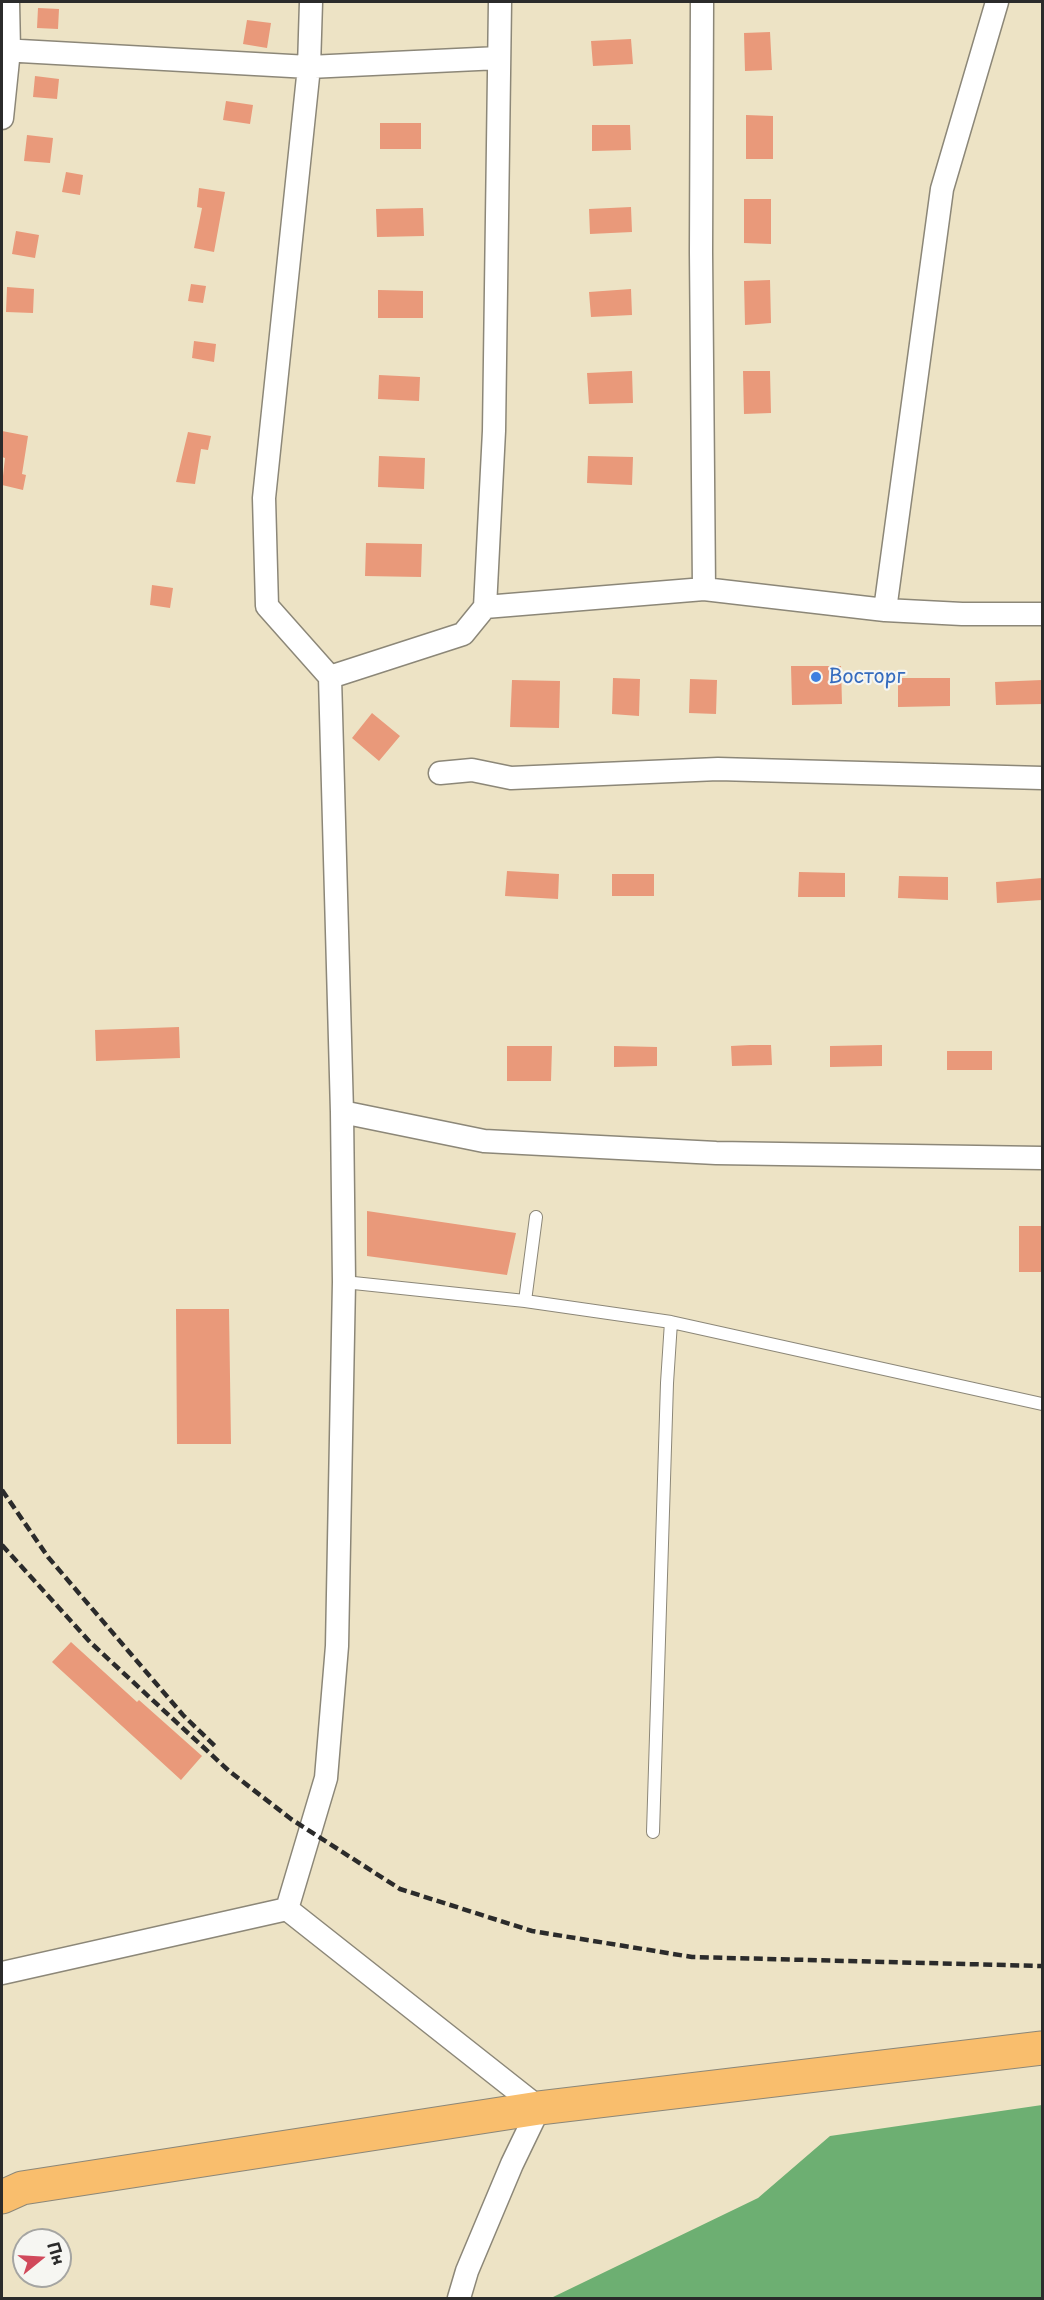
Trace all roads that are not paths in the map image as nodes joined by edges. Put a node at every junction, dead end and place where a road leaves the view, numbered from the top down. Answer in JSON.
{"nodes":[{"id":1,"x":8,"y":2,"type":"edge"},
{"id":2,"x":311,"y":2,"type":"edge"},
{"id":3,"x":500,"y":2,"type":"edge"},
{"id":4,"x":702,"y":2,"type":"edge"},
{"id":5,"x":997,"y":2,"type":"edge"},
{"id":6,"x":5,"y":50,"type":"edge"},
{"id":7,"x":499,"y":58,"type":"junction"},
{"id":8,"x":309,"y":67,"type":"junction"},
{"id":9,"x":2,"y":118,"type":"edge"},
{"id":10,"x":704,"y":589,"type":"junction"},
{"id":11,"x":485,"y":607,"type":"junction"},
{"id":12,"x":885,"y":610,"type":"junction"},
{"id":13,"x":1042,"y":614,"type":"edge"},
{"id":14,"x":330,"y":677,"type":"junction"},
{"id":15,"x":440,"y":773,"type":"dead end"},
{"id":16,"x":1042,"y":778,"type":"edge"},
{"id":17,"x":342,"y":1112,"type":"junction"},
{"id":18,"x":1042,"y":1158,"type":"edge"},
{"id":19,"x":536,"y":1217,"type":"dead end"},
{"id":20,"x":344,"y":1282,"type":"junction"},
{"id":21,"x":525,"y":1300,"type":"junction"},
{"id":22,"x":671,"y":1322,"type":"junction"},
{"id":23,"x":1042,"y":1404,"type":"edge"},
{"id":24,"x":653,"y":1832,"type":"dead end"},
{"id":25,"x":286,"y":1910,"type":"junction"},
{"id":26,"x":2,"y":1972,"type":"edge"},
{"id":27,"x":1042,"y":2048,"type":"edge"},
{"id":28,"x":539,"y":2108,"type":"junction"},
{"id":29,"x":2,"y":2197,"type":"edge"},
{"id":30,"x":459,"y":2298,"type":"edge"}],
"edges":[{"from":1,"to":6,"type":"street"},
{"from":2,"to":8,"type":"street"},
{"from":3,"to":7,"type":"street"},
{"from":4,"to":10,"type":"street"},
{"from":5,"to":12,"type":"street"},
{"from":6,"to":8,"type":"street"},
{"from":6,"to":9,"type":"street"},
{"from":7,"to":8,"type":"street"},
{"from":7,"to":11,"type":"street"},
{"from":8,"to":14,"type":"street"},
{"from":10,"to":11,"type":"street"},
{"from":10,"to":12,"type":"street"},
{"from":11,"to":14,"type":"street"},
{"from":12,"to":13,"type":"street"},
{"from":14,"to":17,"type":"street"},
{"from":15,"to":16,"type":"street"},
{"from":17,"to":18,"type":"street"},
{"from":17,"to":20,"type":"street"},
{"from":19,"to":21,"type":"lane"},
{"from":20,"to":21,"type":"lane"},
{"from":20,"to":25,"type":"street"},
{"from":21,"to":22,"type":"lane"},
{"from":22,"to":23,"type":"lane"},
{"from":22,"to":24,"type":"lane"},
{"from":25,"to":26,"type":"street"},
{"from":25,"to":28,"type":"street"},
{"from":27,"to":28,"type":"main road"},
{"from":28,"to":29,"type":"main road"},
{"from":28,"to":30,"type":"street"}]}
